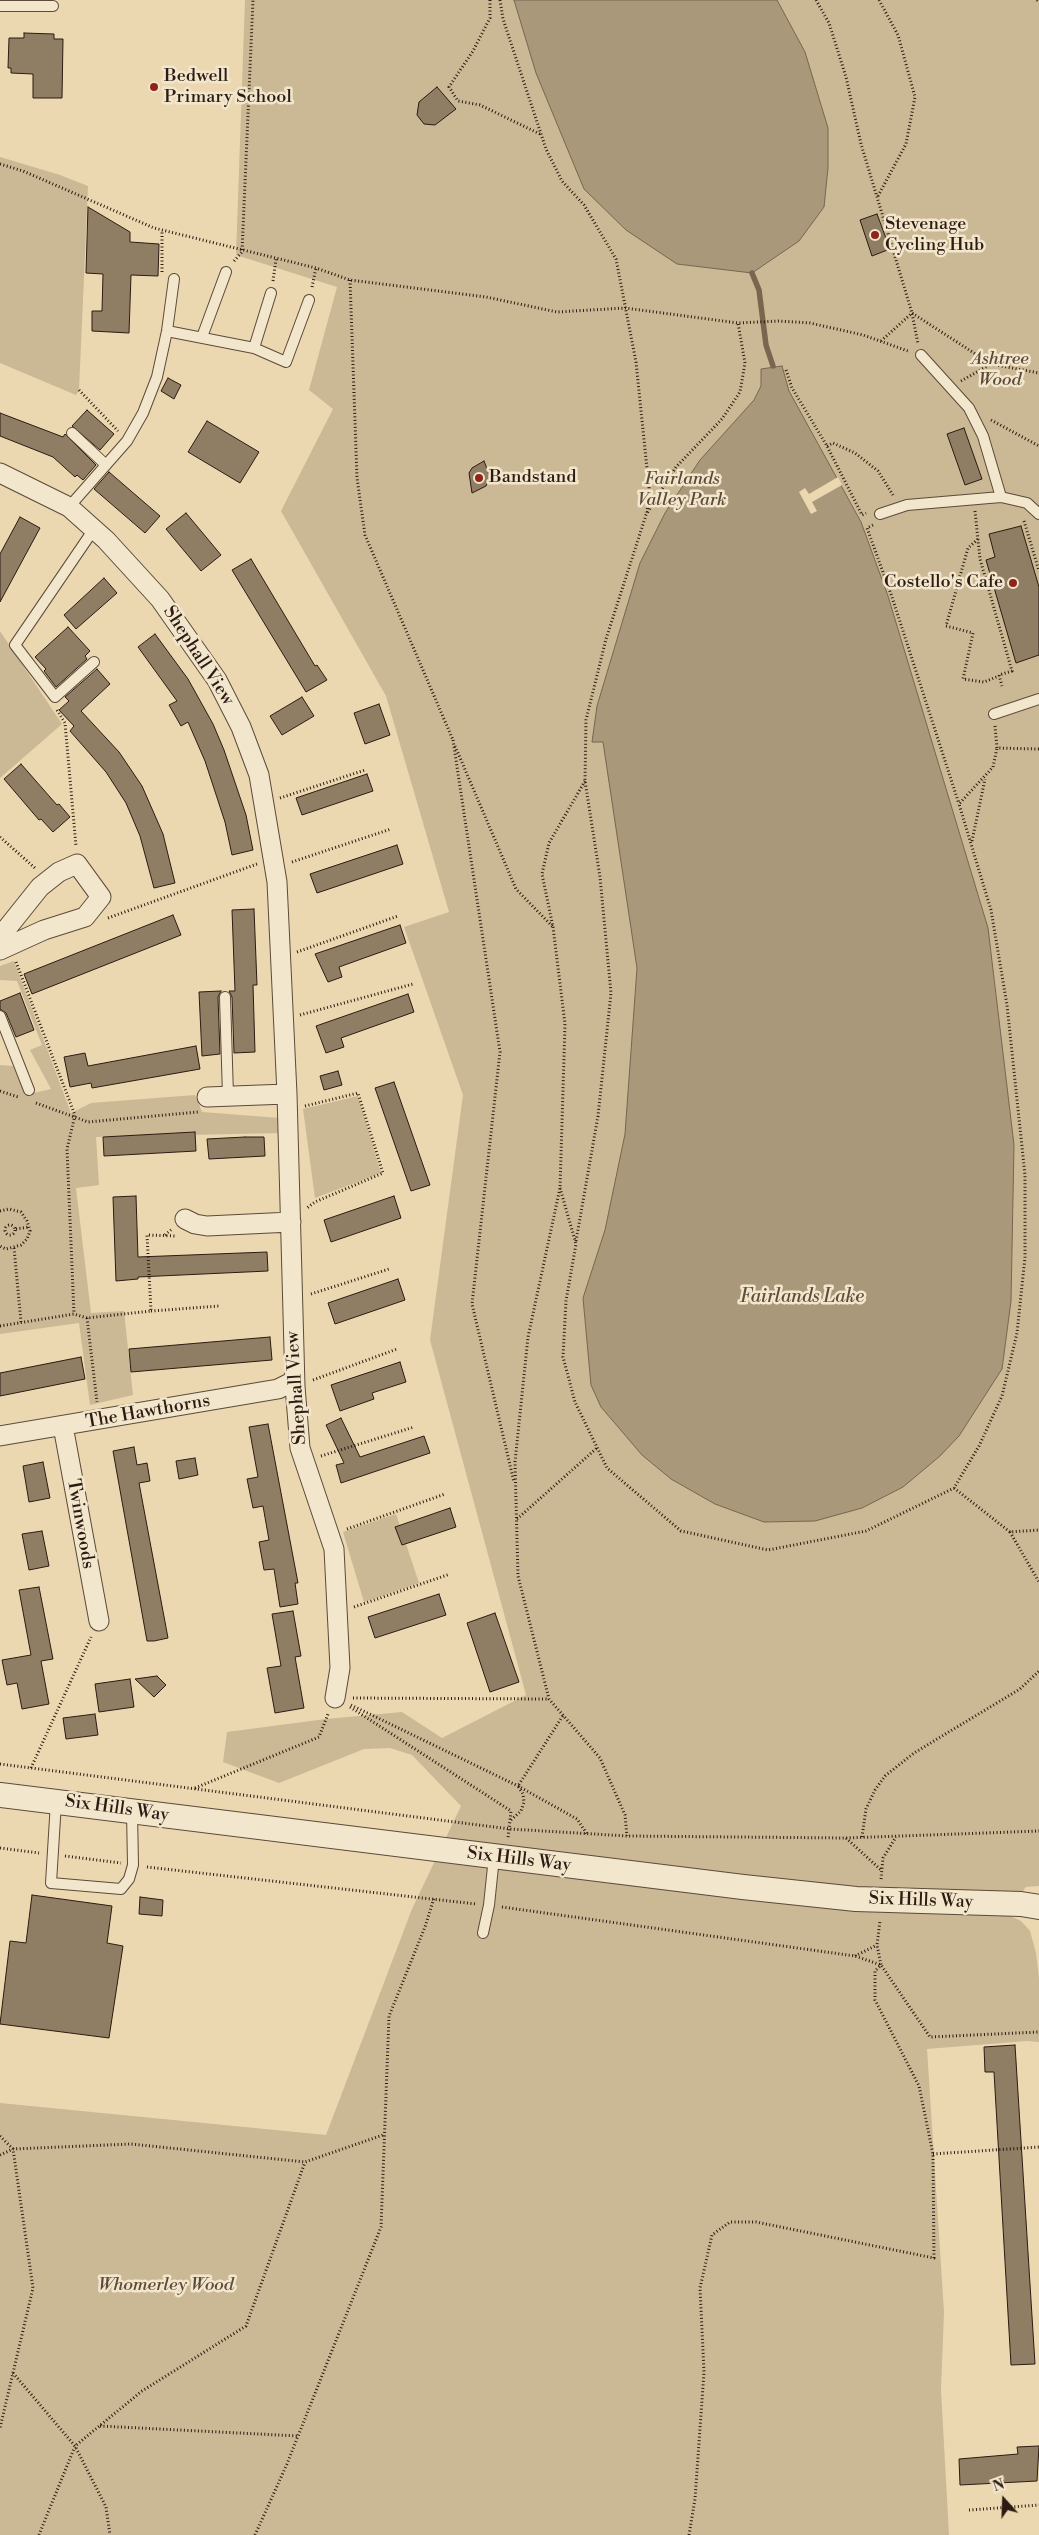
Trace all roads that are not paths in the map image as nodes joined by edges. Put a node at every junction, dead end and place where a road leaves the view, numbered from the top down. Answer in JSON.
{"nodes":[{"id":1,"x":0,"y":6,"type":"edge"},
{"id":2,"x":53,"y":6,"type":"dead end"},
{"id":3,"x":226,"y":272,"type":"dead end"},
{"id":4,"x":174,"y":279,"type":"road end"},
{"id":5,"x":271,"y":293,"type":"road end"},
{"id":6,"x":309,"y":300,"type":"road end"},
{"id":7,"x":167,"y":331,"type":"junction"},
{"id":8,"x":202,"y":337,"type":"junction"},
{"id":9,"x":254,"y":348,"type":"junction"},
{"id":10,"x":921,"y":355,"type":"road end"},
{"id":11,"x":72,"y":433,"type":"dead end"},
{"id":12,"x":106,"y":465,"type":"junction"},
{"id":13,"x":0,"y":472,"type":"edge"},
{"id":14,"x":1001,"y":497,"type":"junction"},
{"id":15,"x":70,"y":507,"type":"junction"},
{"id":16,"x":884,"y":512,"type":"road end"},
{"id":17,"x":1039,"y":514,"type":"edge"},
{"id":18,"x":94,"y":530,"type":"junction"},
{"id":19,"x":94,"y":662,"type":"dead end"},
{"id":20,"x":1039,"y":699,"type":"edge"},
{"id":21,"x":994,"y":714,"type":"road end"},
{"id":22,"x":0,"y":937,"type":"edge"},
{"id":23,"x":6,"y":952,"type":"edge"},
{"id":24,"x":225,"y":997,"type":"dead end"},
{"id":25,"x":0,"y":1016,"type":"edge"},
{"id":26,"x":29,"y":1090,"type":"dead end"},
{"id":27,"x":228,"y":1096,"type":"junction"},
{"id":28,"x":207,"y":1097,"type":"road end"},
{"id":29,"x":288,"y":1102,"type":"junction"},
{"id":30,"x":291,"y":1222,"type":"junction"},
{"id":31,"x":185,"y":1227,"type":"road end"},
{"id":32,"x":294,"y":1384,"type":"junction"},
{"id":33,"x":64,"y":1426,"type":"junction"},
{"id":34,"x":0,"y":1436,"type":"edge"},
{"id":35,"x":99,"y":1621,"type":"road end"},
{"id":36,"x":335,"y":1698,"type":"road end"},
{"id":37,"x":0,"y":1795,"type":"edge"},
{"id":38,"x":56,"y":1800,"type":"junction"},
{"id":39,"x":132,"y":1812,"type":"junction"},
{"id":40,"x":499,"y":1857,"type":"junction"},
{"id":41,"x":1039,"y":1907,"type":"edge"},
{"id":42,"x":483,"y":1933,"type":"dead end"}],
"edges":[{"from":1,"to":2,"type":"lane"},
{"from":3,"to":8,"type":"lane"},
{"from":4,"to":7,"type":"lane"},
{"from":5,"to":9,"type":"lane"},
{"from":6,"to":9,"type":"lane"},
{"from":7,"to":8,"type":"lane"},
{"from":7,"to":12,"type":"lane"},
{"from":8,"to":9,"type":"lane"},
{"from":10,"to":14,"type":"lane"},
{"from":11,"to":12,"type":"lane"},
{"from":12,"to":15,"type":"lane"},
{"from":13,"to":15,"type":"street","name":"Shephall View"},
{"from":14,"to":16,"type":"lane"},
{"from":14,"to":17,"type":"lane"},
{"from":15,"to":18,"type":"street","name":"Shephall View"},
{"from":18,"to":19,"type":"lane"},
{"from":18,"to":29,"type":"street","name":"Shephall View"},
{"from":20,"to":21,"type":"lane"},
{"from":22,"to":23,"type":"street"},
{"from":24,"to":27,"type":"lane"},
{"from":25,"to":26,"type":"lane"},
{"from":27,"to":28,"type":"street"},
{"from":27,"to":29,"type":"street"},
{"from":29,"to":30,"type":"street","name":"Shephall View"},
{"from":30,"to":31,"type":"street"},
{"from":30,"to":32,"type":"street","name":"Shephall View"},
{"from":32,"to":33,"type":"street","name":"The Hawthorns"},
{"from":32,"to":36,"type":"street","name":"Shephall View"},
{"from":33,"to":34,"type":"street","name":"The Hawthorns"},
{"from":33,"to":35,"type":"street","name":"Twinwoods"},
{"from":37,"to":38,"type":"street","name":"Six Hills Way"},
{"from":38,"to":39,"type":"street","name":"Six Hills Way"},
{"from":38,"to":39,"type":"lane"},
{"from":39,"to":40,"type":"street","name":"Six Hills Way"},
{"from":40,"to":41,"type":"street","name":"Six Hills Way"},
{"from":40,"to":42,"type":"lane"}]}
